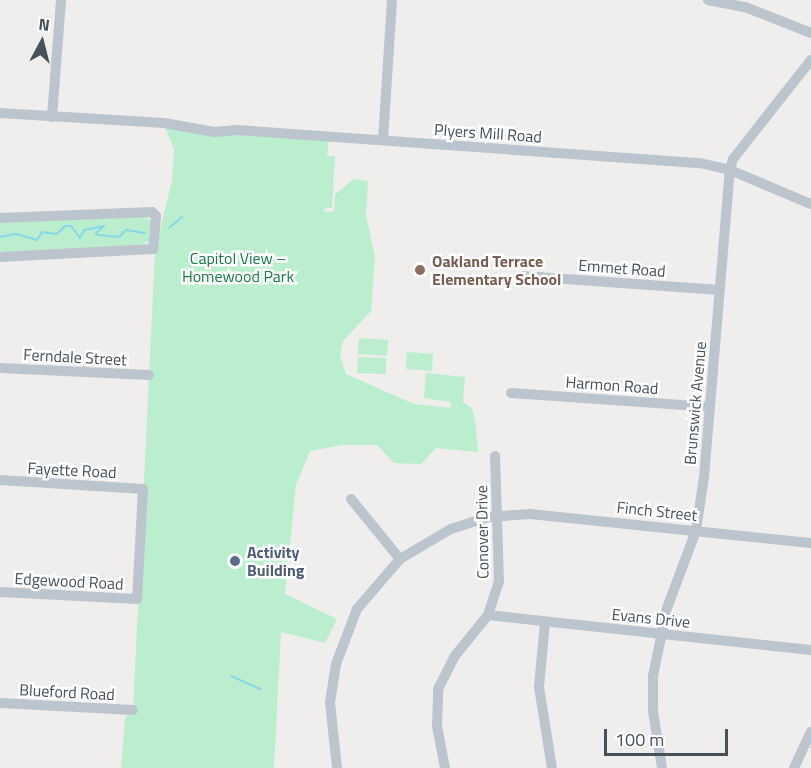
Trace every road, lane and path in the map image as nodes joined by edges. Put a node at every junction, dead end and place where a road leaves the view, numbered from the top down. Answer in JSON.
{"nodes":[{"id":1,"x":61,"y":0,"type":"edge"},
{"id":2,"x":392,"y":0,"type":"edge"},
{"id":3,"x":708,"y":0,"type":"edge"},
{"id":4,"x":811,"y":33,"type":"edge"},
{"id":5,"x":811,"y":60,"type":"edge"},
{"id":6,"x":0,"y":113,"type":"edge"},
{"id":7,"x":51,"y":117,"type":"junction"},
{"id":8,"x":383,"y":140,"type":"junction"},
{"id":9,"x":734,"y":171,"type":"junction"},
{"id":10,"x":811,"y":204,"type":"edge"},
{"id":11,"x":0,"y":218,"type":"edge"},
{"id":12,"x":0,"y":257,"type":"edge"},
{"id":13,"x":523,"y":276,"type":"dead end"},
{"id":14,"x":720,"y":290,"type":"junction"},
{"id":15,"x":0,"y":368,"type":"edge"},
{"id":16,"x":149,"y":375,"type":"dead end"},
{"id":17,"x":512,"y":393,"type":"dead end"},
{"id":18,"x":710,"y":407,"type":"junction"},
{"id":19,"x":495,"y":456,"type":"dead end"},
{"id":20,"x":0,"y":480,"type":"edge"},
{"id":21,"x":351,"y":499,"type":"dead end"},
{"id":22,"x":499,"y":516,"type":"junction"},
{"id":23,"x":696,"y":531,"type":"junction"},
{"id":24,"x":811,"y":543,"type":"edge"},
{"id":25,"x":400,"y":559,"type":"junction"},
{"id":26,"x":0,"y":592,"type":"edge"},
{"id":27,"x":137,"y":599,"type":"joint"},
{"id":28,"x":488,"y":615,"type":"junction"},
{"id":29,"x":545,"y":622,"type":"junction"},
{"id":30,"x":659,"y":634,"type":"junction"},
{"id":31,"x":811,"y":650,"type":"edge"},
{"id":32,"x":0,"y":703,"type":"edge"},
{"id":33,"x":133,"y":710,"type":"dead end"},
{"id":34,"x":811,"y":732,"type":"edge"},
{"id":35,"x":338,"y":768,"type":"edge"},
{"id":36,"x":445,"y":768,"type":"edge"},
{"id":37,"x":552,"y":768,"type":"edge"},
{"id":38,"x":662,"y":768,"type":"edge"},
{"id":39,"x":794,"y":768,"type":"edge"}],
"edges":[{"from":1,"to":7,"type":"street"},
{"from":2,"to":8,"type":"street"},
{"from":3,"to":4,"type":"street"},
{"from":5,"to":9,"type":"street","name":"Brunswick Avenue"},
{"from":6,"to":7,"type":"street","name":"Plyers Mill Road"},
{"from":7,"to":8,"type":"street","name":"Plyers Mill Road"},
{"from":8,"to":9,"type":"street","name":"Plyers Mill Road"},
{"from":9,"to":10,"type":"street","name":"Plyers Mill Road"},
{"from":9,"to":14,"type":"street","name":"Brunswick Avenue"},
{"from":11,"to":12,"type":"street"},
{"from":13,"to":14,"type":"street","name":"Emmet Road"},
{"from":14,"to":18,"type":"street","name":"Brunswick Avenue"},
{"from":15,"to":16,"type":"street","name":"Ferndale Street"},
{"from":17,"to":18,"type":"street","name":"Harmon Road"},
{"from":18,"to":23,"type":"street","name":"Brunswick Avenue"},
{"from":19,"to":22,"type":"street","name":"Conover Drive"},
{"from":20,"to":27,"type":"street","name":"Fayette Road"},
{"from":21,"to":25,"type":"street"},
{"from":22,"to":23,"type":"street","name":"Finch Street"},
{"from":22,"to":25,"type":"street","name":"Finch Street"},
{"from":22,"to":28,"type":"street","name":"Conover Drive"},
{"from":23,"to":24,"type":"street","name":"Finch Street"},
{"from":23,"to":30,"type":"street","name":"Brunswick Avenue"},
{"from":25,"to":35,"type":"street","name":"Finch Street"},
{"from":26,"to":27,"type":"street","name":"Edgewood Road"},
{"from":28,"to":29,"type":"street","name":"Evans Drive"},
{"from":28,"to":36,"type":"street","name":"Conover Drive"},
{"from":29,"to":30,"type":"street","name":"Evans Drive"},
{"from":29,"to":37,"type":"street"},
{"from":30,"to":31,"type":"street","name":"Evans Drive"},
{"from":30,"to":38,"type":"street","name":"Brunswick Avenue"},
{"from":32,"to":33,"type":"street","name":"Blueford Road"},
{"from":34,"to":39,"type":"street"}]}
